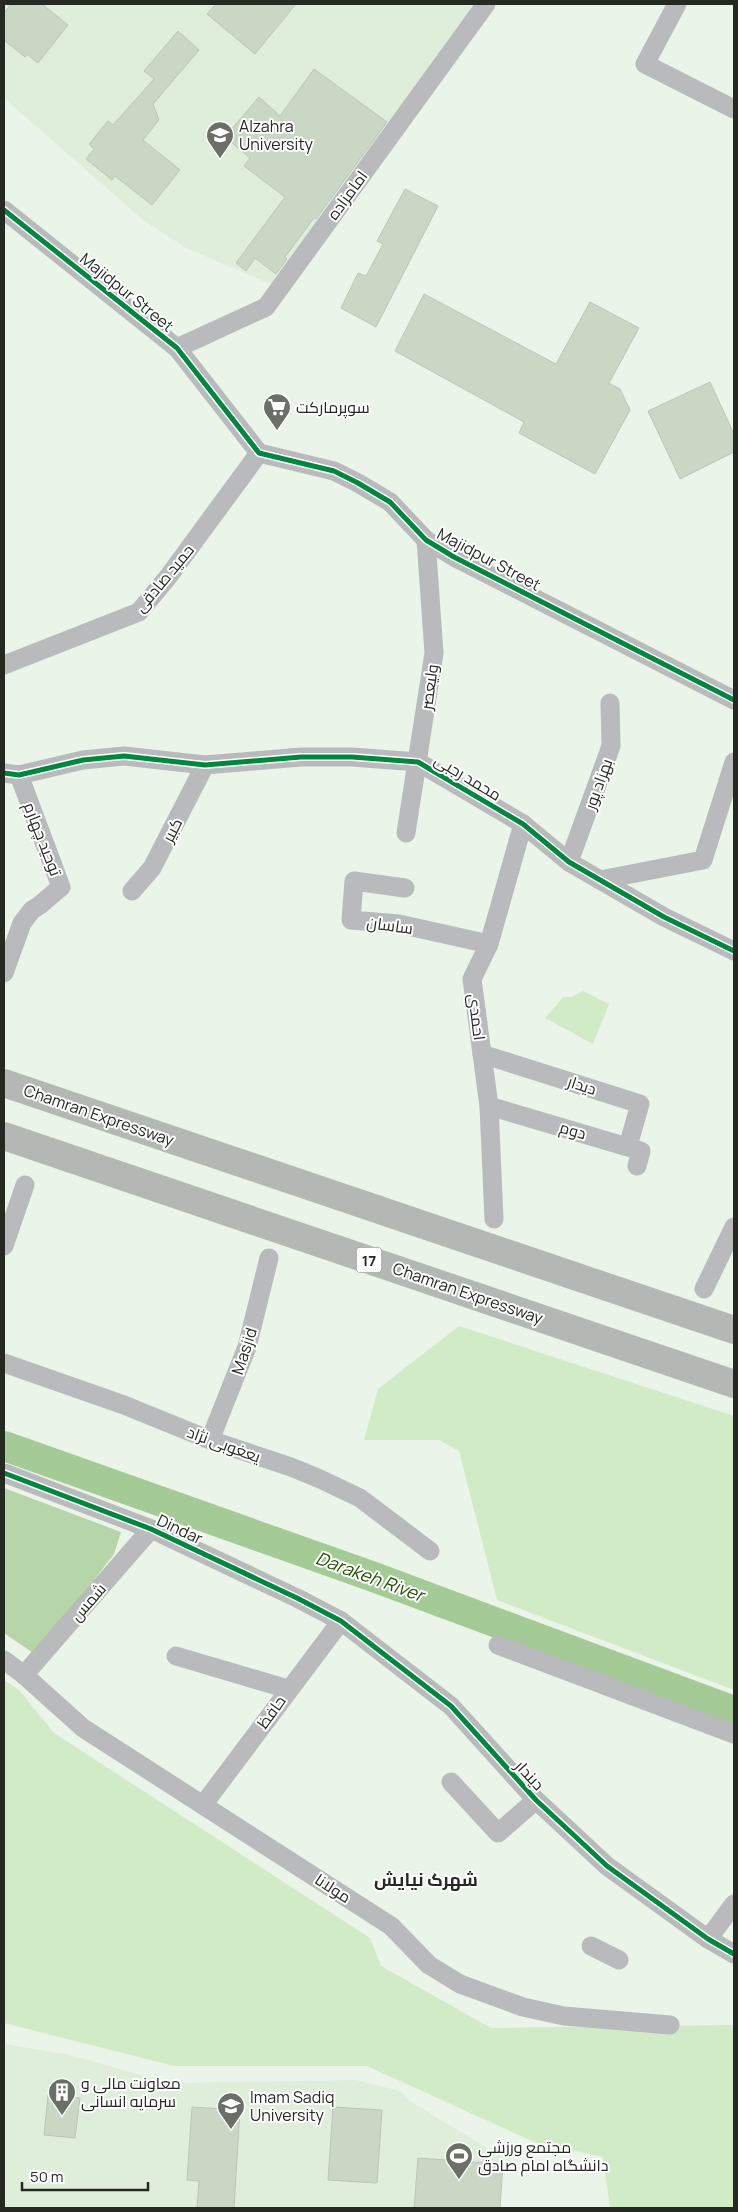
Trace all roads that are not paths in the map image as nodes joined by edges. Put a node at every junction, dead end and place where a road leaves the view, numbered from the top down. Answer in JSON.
{"nodes":[{"id":1,"x":486,"y":4,"type":"edge"},
{"id":2,"x":677,"y":4,"type":"edge"},
{"id":3,"x":734,"y":109,"type":"edge"},
{"id":4,"x":4,"y":210,"type":"edge"},
{"id":5,"x":178,"y":348,"type":"junction"},
{"id":6,"x":258,"y":453,"type":"junction"},
{"id":7,"x":426,"y":540,"type":"junction"},
{"id":8,"x":4,"y":665,"type":"edge"},
{"id":9,"x":734,"y":700,"type":"edge"},
{"id":10,"x":610,"y":703,"type":"dead end"},
{"id":11,"x":418,"y":762,"type":"junction"},
{"id":12,"x":734,"y":762,"type":"edge"},
{"id":13,"x":205,"y":765,"type":"junction"},
{"id":14,"x":11,"y":774,"type":"edge"},
{"id":15,"x":523,"y":824,"type":"junction"},
{"id":16,"x":406,"y":833,"type":"dead end"},
{"id":17,"x":570,"y":862,"type":"junction"},
{"id":18,"x":600,"y":880,"type":"junction"},
{"id":19,"x":405,"y":888,"type":"dead end"},
{"id":20,"x":132,"y":891,"type":"dead end"},
{"id":21,"x":489,"y":944,"type":"junction"},
{"id":22,"x":734,"y":951,"type":"edge"},
{"id":23,"x":4,"y":973,"type":"edge"},
{"id":24,"x":482,"y":1054,"type":"junction"},
{"id":25,"x":4,"y":1082,"type":"edge"},
{"id":26,"x":489,"y":1106,"type":"junction"},
{"id":27,"x":4,"y":1136,"type":"edge"},
{"id":28,"x":628,"y":1146,"type":"junction"},
{"id":29,"x":637,"y":1166,"type":"dead end"},
{"id":30,"x":25,"y":1185,"type":"dead end"},
{"id":31,"x":494,"y":1219,"type":"dead end"},
{"id":32,"x":734,"y":1227,"type":"edge"},
{"id":33,"x":4,"y":1246,"type":"edge"},
{"id":34,"x":269,"y":1258,"type":"dead end"},
{"id":35,"x":704,"y":1289,"type":"dead end"},
{"id":36,"x":734,"y":1330,"type":"edge"},
{"id":37,"x":4,"y":1363,"type":"edge"},
{"id":38,"x":734,"y":1384,"type":"edge"},
{"id":39,"x":210,"y":1440,"type":"junction"},
{"id":40,"x":4,"y":1473,"type":"edge"},
{"id":41,"x":151,"y":1529,"type":"junction"},
{"id":42,"x":430,"y":1551,"type":"dead end"},
{"id":43,"x":340,"y":1621,"type":"junction"},
{"id":44,"x":498,"y":1645,"type":"dead end"},
{"id":45,"x":176,"y":1656,"type":"dead end"},
{"id":46,"x":4,"y":1660,"type":"edge"},
{"id":47,"x":24,"y":1675,"type":"junction"},
{"id":48,"x":288,"y":1689,"type":"junction"},
{"id":49,"x":734,"y":1734,"type":"edge"},
{"id":50,"x":450,"y":1782,"type":"dead end"},
{"id":51,"x":536,"y":1800,"type":"junction"},
{"id":52,"x":203,"y":1805,"type":"junction"},
{"id":53,"x":734,"y":1904,"type":"edge"},
{"id":54,"x":708,"y":1939,"type":"junction"},
{"id":55,"x":591,"y":1946,"type":"dead end"},
{"id":56,"x":734,"y":1954,"type":"edge"},
{"id":57,"x":619,"y":1960,"type":"dead end"},
{"id":58,"x":670,"y":2025,"type":"dead end"}],
"edges":[{"from":1,"to":5,"type":"street","name":"امامزاده"},
{"from":2,"to":3,"type":"street"},
{"from":4,"to":5,"type":"street","name":"Majidpur Street"},
{"from":5,"to":6,"type":"street","name":"Majidpur Street"},
{"from":6,"to":7,"type":"street","name":"Majidpur Street"},
{"from":6,"to":8,"type":"street","name":"حمید صادقی"},
{"from":7,"to":9,"type":"street","name":"Majidpur Street"},
{"from":7,"to":11,"type":"street","name":"ولیعصر"},
{"from":10,"to":17,"type":"street","name":"بهزاد پور"},
{"from":11,"to":13,"type":"street","name":"محمد رجبی"},
{"from":11,"to":15,"type":"street","name":"محمد رجبی"},
{"from":11,"to":16,"type":"street","name":"ولیعصر"},
{"from":12,"to":18,"type":"street"},
{"from":13,"to":14,"type":"street","name":"محمد رجبی"},
{"from":13,"to":20,"type":"street","name":"کبیر"},
{"from":14,"to":23,"type":"street","name":"توحید چهارم"},
{"from":15,"to":17,"type":"street","name":"محمد رجبی"},
{"from":15,"to":21,"type":"street","name":"احمدی"},
{"from":17,"to":18,"type":"street","name":"محمد رجبی"},
{"from":18,"to":22,"type":"street","name":"محمد رجبی"},
{"from":19,"to":21,"type":"street","name":"ساسان"},
{"from":21,"to":24,"type":"street","name":"احمدی"},
{"from":24,"to":26,"type":"street","name":"احمدی"},
{"from":24,"to":28,"type":"street","name":"دیدار"},
{"from":25,"to":36,"type":"highway","name":"Chamran Expressway"},
{"from":26,"to":28,"type":"street","name":"دوم"},
{"from":26,"to":31,"type":"street","name":"احمدی"},
{"from":27,"to":38,"type":"highway","name":"Chamran Expressway","number":"17"},
{"from":28,"to":29,"type":"street"},
{"from":30,"to":33,"type":"street"},
{"from":32,"to":35,"type":"street"},
{"from":34,"to":39,"type":"street","name":"Masjid"},
{"from":37,"to":39,"type":"street","name":"یعغوبی نژاد"},
{"from":39,"to":42,"type":"street","name":"یعغوبی نژاد"},
{"from":40,"to":41,"type":"street","name":"Dindar"},
{"from":41,"to":43,"type":"street","name":"Dindar"},
{"from":41,"to":47,"type":"street","name":"شمس"},
{"from":43,"to":48,"type":"street","name":"حافظ"},
{"from":43,"to":51,"type":"street","name":"دیندار"},
{"from":44,"to":49,"type":"street"},
{"from":45,"to":48,"type":"street"},
{"from":46,"to":47,"type":"street","name":"مولانا"},
{"from":47,"to":52,"type":"street","name":"مولانا"},
{"from":48,"to":52,"type":"street","name":"حافظ"},
{"from":50,"to":51,"type":"street"},
{"from":51,"to":54,"type":"street","name":"دیندار"},
{"from":52,"to":58,"type":"street","name":"مولانا"},
{"from":53,"to":54,"type":"street"},
{"from":54,"to":56,"type":"street","name":"دیندار"},
{"from":55,"to":57,"type":"street"}]}
